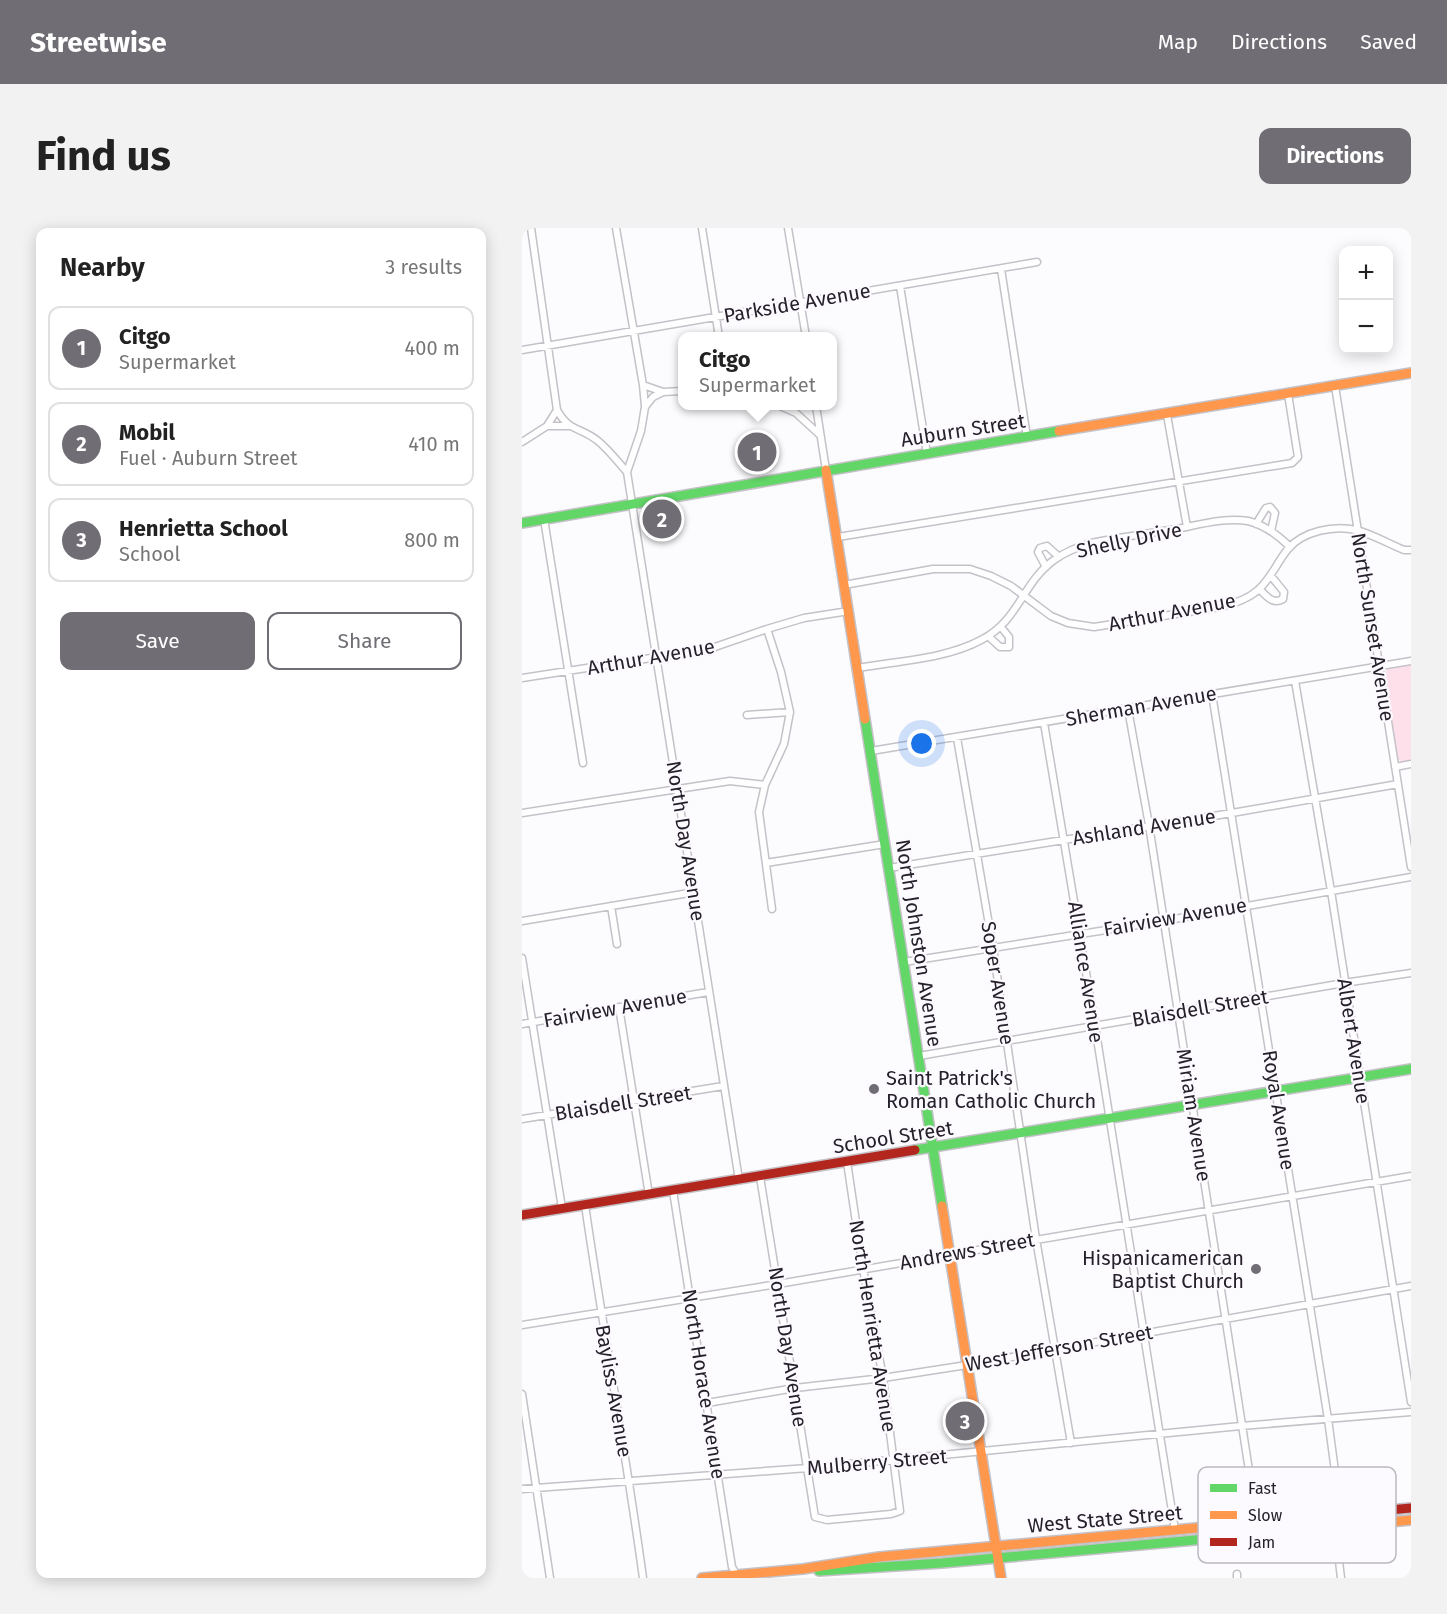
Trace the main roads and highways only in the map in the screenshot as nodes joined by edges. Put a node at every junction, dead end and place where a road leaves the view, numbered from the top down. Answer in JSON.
{"nodes":[{"id":1,"x":1411,"y":373,"type":"edge"},
{"id":2,"x":826,"y":470,"type":"junction"},
{"id":3,"x":522,"y":523,"type":"edge"},
{"id":4,"x":1411,"y":1069,"type":"edge"},
{"id":5,"x":933,"y":1148,"type":"junction"},
{"id":6,"x":522,"y":1215,"type":"edge"},
{"id":7,"x":1411,"y":1508,"type":"edge"},
{"id":8,"x":1396,"y":1509,"type":"edge"},
{"id":9,"x":1411,"y":1520,"type":"edge"},
{"id":10,"x":1396,"y":1521,"type":"edge"},
{"id":11,"x":1198,"y":1528,"type":"edge"},
{"id":12,"x":1198,"y":1539,"type":"edge"},
{"id":13,"x":996,"y":1547,"type":"junction"},
{"id":14,"x":998,"y":1558,"type":"junction"},
{"id":15,"x":803,"y":1569,"type":"junction"},
{"id":16,"x":738,"y":1577,"type":"edge"},
{"id":17,"x":702,"y":1578,"type":"edge"},
{"id":18,"x":1001,"y":1578,"type":"edge"}],
"edges":[{"from":1,"to":2,"type":"main road","name":"Auburn Street"},
{"from":2,"to":3,"type":"main road","name":"Auburn Street"},
{"from":2,"to":5,"type":"main road","name":"North Johnston Avenue"},
{"from":4,"to":5,"type":"main road","name":"School Street"},
{"from":5,"to":6,"type":"main road","name":"School Street"},
{"from":5,"to":13,"type":"main road","name":"North Johnston Avenue"},
{"from":7,"to":8,"type":"main road","name":"West State Street"},
{"from":9,"to":10,"type":"main road","name":"West State Street"},
{"from":11,"to":13,"type":"main road","name":"West State Street"},
{"from":12,"to":14,"type":"main road","name":"West State Street"},
{"from":13,"to":14,"type":"main road","name":"North Johnston Avenue"},
{"from":13,"to":15,"type":"main road","name":"West State Street"},
{"from":14,"to":15,"type":"main road","name":"West State Street"},
{"from":14,"to":18,"type":"main road","name":"North Johnston Avenue"},
{"from":15,"to":16,"type":"main road","name":"West State Street"},
{"from":16,"to":17,"type":"main road","name":"West State Street"}]}
